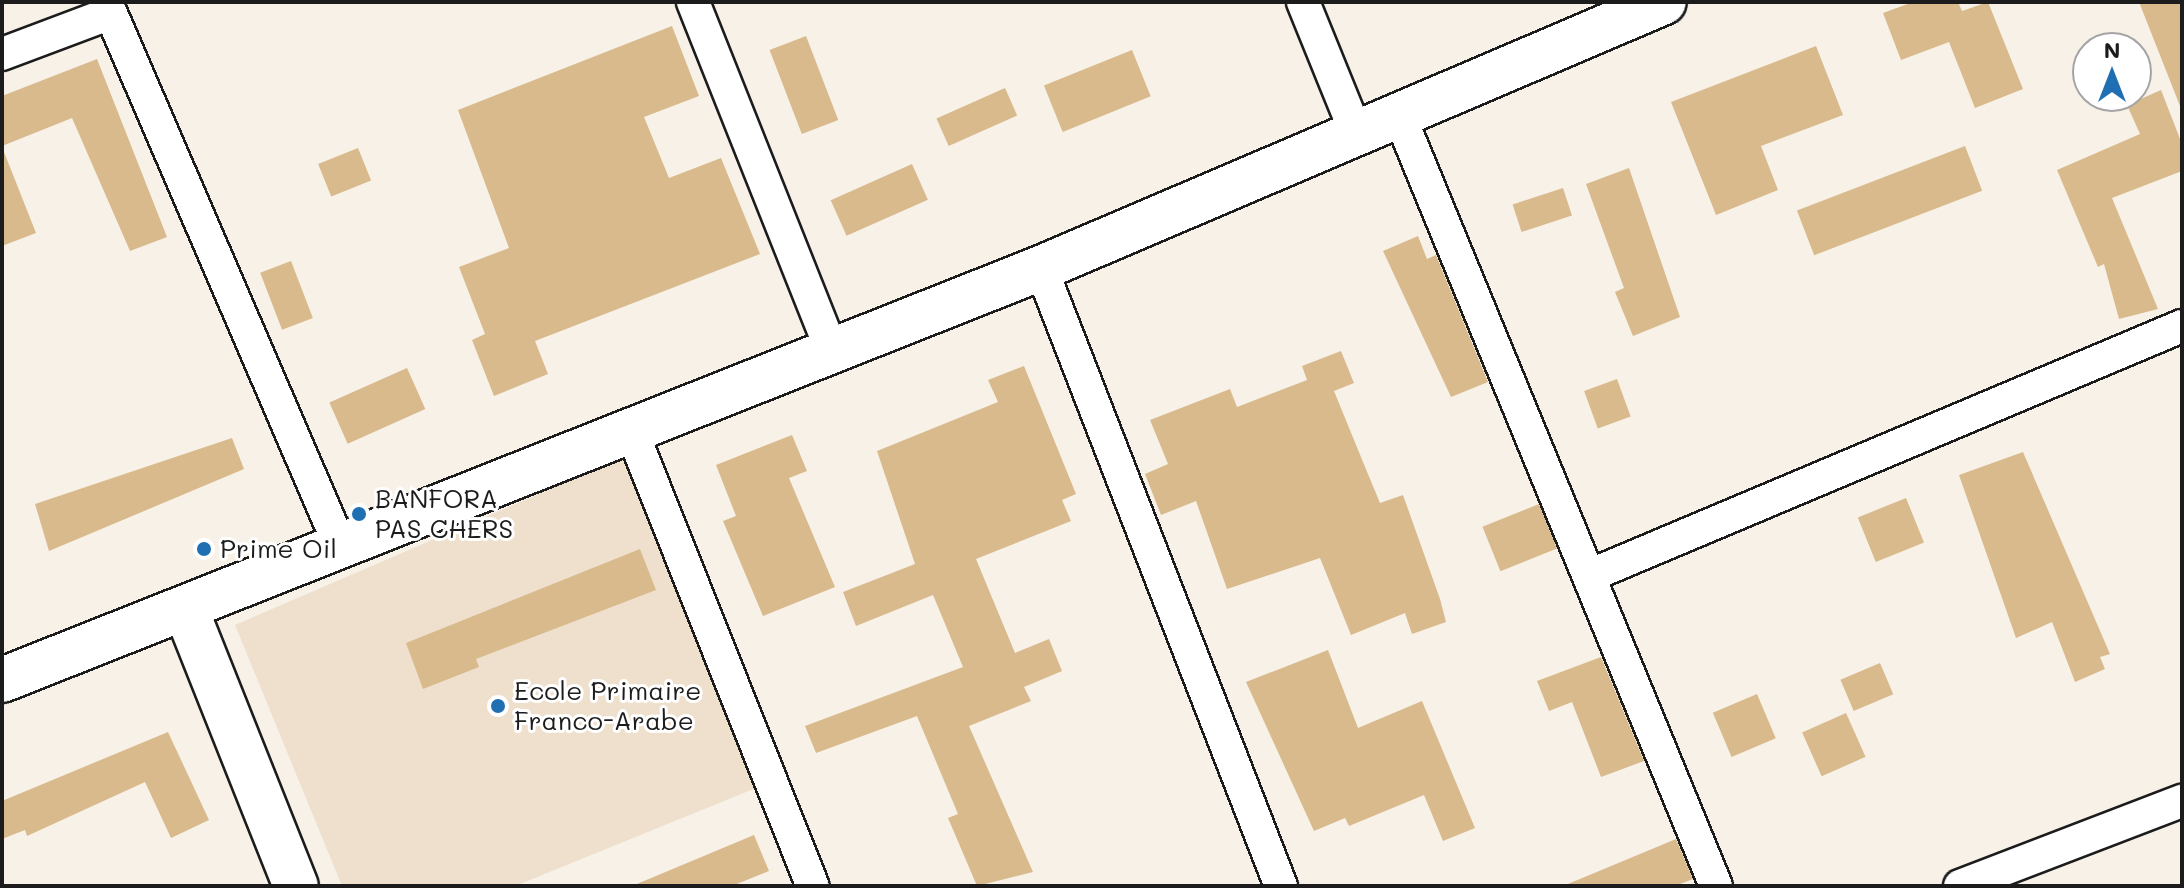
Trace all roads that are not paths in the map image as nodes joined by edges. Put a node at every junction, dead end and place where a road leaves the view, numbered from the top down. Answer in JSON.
{"nodes":[{"id":1,"x":693,"y":2,"type":"edge"},
{"id":2,"x":1303,"y":2,"type":"edge"},
{"id":3,"x":1664,"y":2,"type":"edge"},
{"id":4,"x":108,"y":7,"type":"edge"},
{"id":5,"x":2,"y":54,"type":"edge"},
{"id":6,"x":1400,"y":117,"type":"junction"},
{"id":7,"x":1357,"y":135,"type":"junction"},
{"id":8,"x":1041,"y":268,"type":"junction"},
{"id":9,"x":2182,"y":326,"type":"edge"},
{"id":10,"x":832,"y":352,"type":"junction"},
{"id":11,"x":632,"y":432,"type":"junction"},
{"id":12,"x":341,"y":548,"type":"junction"},
{"id":13,"x":1591,"y":575,"type":"junction"},
{"id":14,"x":186,"y":610,"type":"junction"},
{"id":15,"x":2,"y":680,"type":"edge"},
{"id":16,"x":2182,"y":801,"type":"edge"},
{"id":17,"x":296,"y":886,"type":"edge"},
{"id":18,"x":813,"y":886,"type":"edge"},
{"id":19,"x":1281,"y":886,"type":"edge"},
{"id":20,"x":1716,"y":886,"type":"edge"},
{"id":21,"x":1960,"y":886,"type":"edge"}],
"edges":[{"from":1,"to":10,"type":"street"},
{"from":2,"to":7,"type":"street"},
{"from":3,"to":6,"type":"main road"},
{"from":4,"to":5,"type":"street"},
{"from":4,"to":12,"type":"street"},
{"from":6,"to":7,"type":"main road"},
{"from":6,"to":13,"type":"street"},
{"from":7,"to":8,"type":"main road"},
{"from":8,"to":10,"type":"main road"},
{"from":8,"to":19,"type":"street"},
{"from":9,"to":13,"type":"street"},
{"from":10,"to":11,"type":"main road"},
{"from":11,"to":12,"type":"main road"},
{"from":11,"to":18,"type":"street"},
{"from":12,"to":14,"type":"main road"},
{"from":13,"to":20,"type":"street"},
{"from":14,"to":15,"type":"main road"},
{"from":14,"to":17,"type":"main road"},
{"from":16,"to":21,"type":"street"}]}
